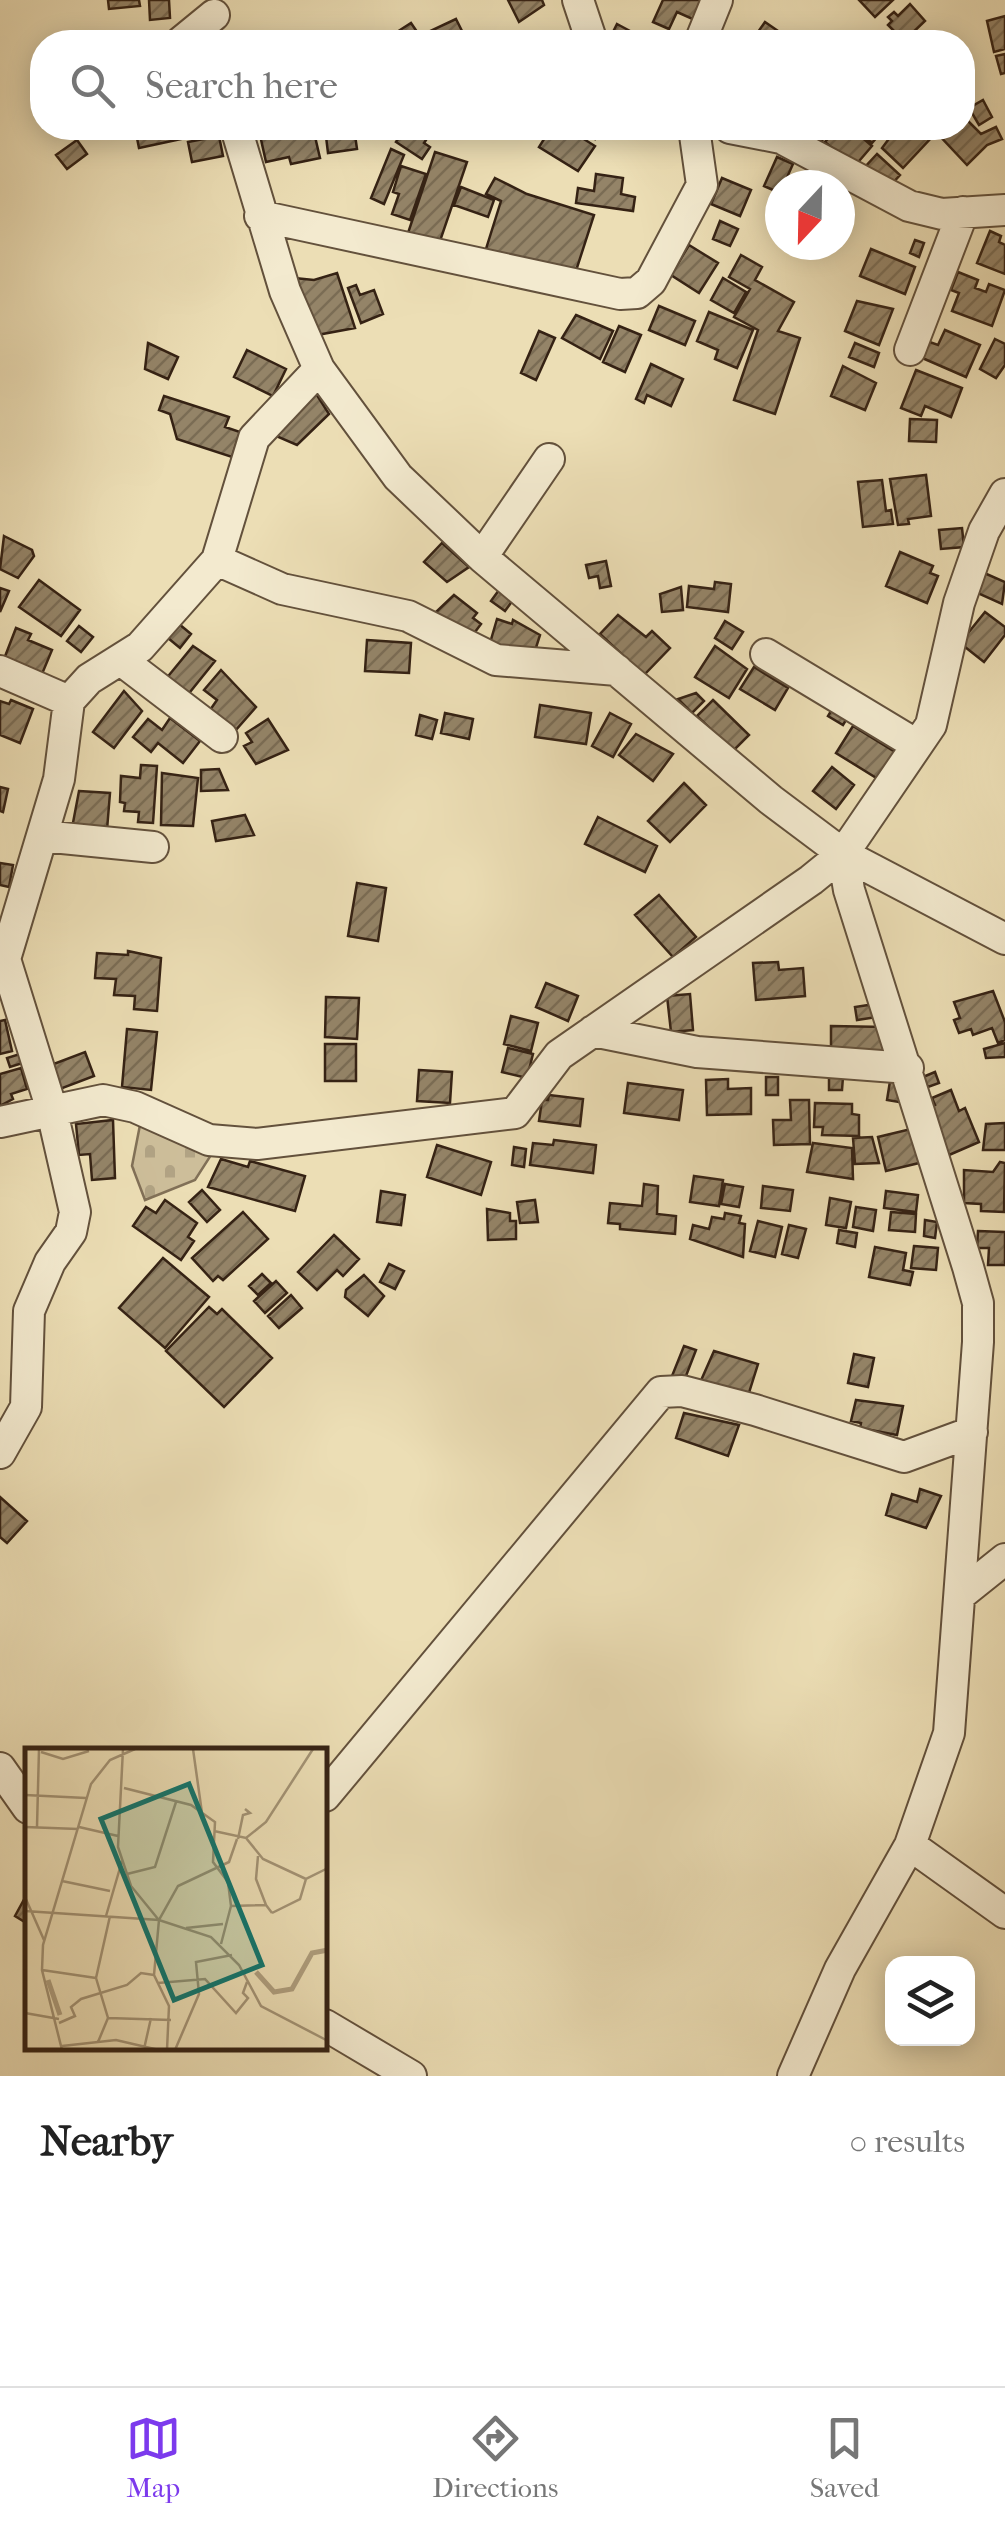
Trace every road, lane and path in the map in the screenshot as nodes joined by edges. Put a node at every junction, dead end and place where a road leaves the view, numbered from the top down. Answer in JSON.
{"nodes":[{"id":1,"x":578,"y":0,"type":"edge"},
{"id":2,"x":717,"y":0,"type":"edge"},
{"id":3,"x":588,"y":30,"type":"edge"},
{"id":4,"x":705,"y":30,"type":"edge"},
{"id":5,"x":239,"y":140,"type":"edge"},
{"id":6,"x":696,"y":140,"type":"edge"},
{"id":7,"x":785,"y":140,"type":"edge"},
{"id":8,"x":1005,"y":210,"type":"edge"},
{"id":9,"x":952,"y":213,"type":"junction"},
{"id":10,"x":260,"y":216,"type":"junction"},
{"id":11,"x":903,"y":349,"type":"dead end"},
{"id":12,"x":319,"y":369,"type":"junction"},
{"id":13,"x":549,"y":458,"type":"dead end"},
{"id":14,"x":1005,"y":494,"type":"edge"},
{"id":15,"x":482,"y":557,"type":"junction"},
{"id":16,"x":217,"y":560,"type":"junction"},
{"id":17,"x":766,"y":654,"type":"dead end"},
{"id":18,"x":120,"y":660,"type":"junction"},
{"id":19,"x":617,"y":670,"type":"junction"},
{"id":20,"x":0,"y":671,"type":"edge"},
{"id":21,"x":69,"y":701,"type":"junction"},
{"id":22,"x":222,"y":737,"type":"dead end"},
{"id":23,"x":918,"y":745,"type":"junction"},
{"id":24,"x":42,"y":836,"type":"junction"},
{"id":25,"x":152,"y":847,"type":"dead end"},
{"id":26,"x":843,"y":854,"type":"junction"},
{"id":27,"x":1005,"y":940,"type":"edge"},
{"id":28,"x":2,"y":958,"type":"edge"},
{"id":29,"x":10,"y":1004,"type":"edge"},
{"id":30,"x":593,"y":1031,"type":"junction"},
{"id":31,"x":908,"y":1068,"type":"junction"},
{"id":32,"x":52,"y":1108,"type":"junction"},
{"id":33,"x":0,"y":1122,"type":"edge"},
{"id":34,"x":972,"y":1432,"type":"junction"},
{"id":35,"x":0,"y":1453,"type":"edge"},
{"id":36,"x":1005,"y":1559,"type":"edge"},
{"id":37,"x":960,"y":1594,"type":"junction"},
{"id":38,"x":0,"y":1768,"type":"edge"},
{"id":39,"x":328,"y":1792,"type":"edge"},
{"id":40,"x":25,"y":1804,"type":"edge"},
{"id":41,"x":910,"y":1846,"type":"junction"},
{"id":42,"x":1005,"y":1913,"type":"edge"},
{"id":43,"x":328,"y":2027,"type":"edge"},
{"id":44,"x":411,"y":2076,"type":"edge"},
{"id":45,"x":793,"y":2076,"type":"edge"}],
"edges":[{"from":1,"to":3,"type":"street"},
{"from":2,"to":4,"type":"street"},
{"from":5,"to":10,"type":"street"},
{"from":6,"to":10,"type":"street"},
{"from":7,"to":9,"type":"street"},
{"from":8,"to":9,"type":"street"},
{"from":9,"to":11,"type":"street"},
{"from":10,"to":12,"type":"street"},
{"from":12,"to":15,"type":"street"},
{"from":12,"to":16,"type":"street"},
{"from":13,"to":15,"type":"street"},
{"from":14,"to":23,"type":"street"},
{"from":15,"to":19,"type":"street"},
{"from":16,"to":18,"type":"street"},
{"from":16,"to":19,"type":"street"},
{"from":17,"to":23,"type":"street"},
{"from":18,"to":21,"type":"street"},
{"from":18,"to":22,"type":"street"},
{"from":19,"to":26,"type":"street"},
{"from":20,"to":21,"type":"street"},
{"from":21,"to":24,"type":"street"},
{"from":23,"to":26,"type":"street"},
{"from":24,"to":25,"type":"street"},
{"from":24,"to":28,"type":"street"},
{"from":26,"to":27,"type":"street"},
{"from":26,"to":30,"type":"street"},
{"from":26,"to":31,"type":"street"},
{"from":28,"to":29,"type":"street"},
{"from":29,"to":32,"type":"street"},
{"from":30,"to":31,"type":"street"},
{"from":30,"to":32,"type":"street"},
{"from":31,"to":34,"type":"street"},
{"from":32,"to":33,"type":"street"},
{"from":32,"to":35,"type":"street"},
{"from":34,"to":37,"type":"street"},
{"from":34,"to":39,"type":"street"},
{"from":36,"to":37,"type":"street"},
{"from":37,"to":41,"type":"street"},
{"from":38,"to":40,"type":"street"},
{"from":41,"to":42,"type":"street"},
{"from":41,"to":45,"type":"street"},
{"from":43,"to":44,"type":"street"}]}
